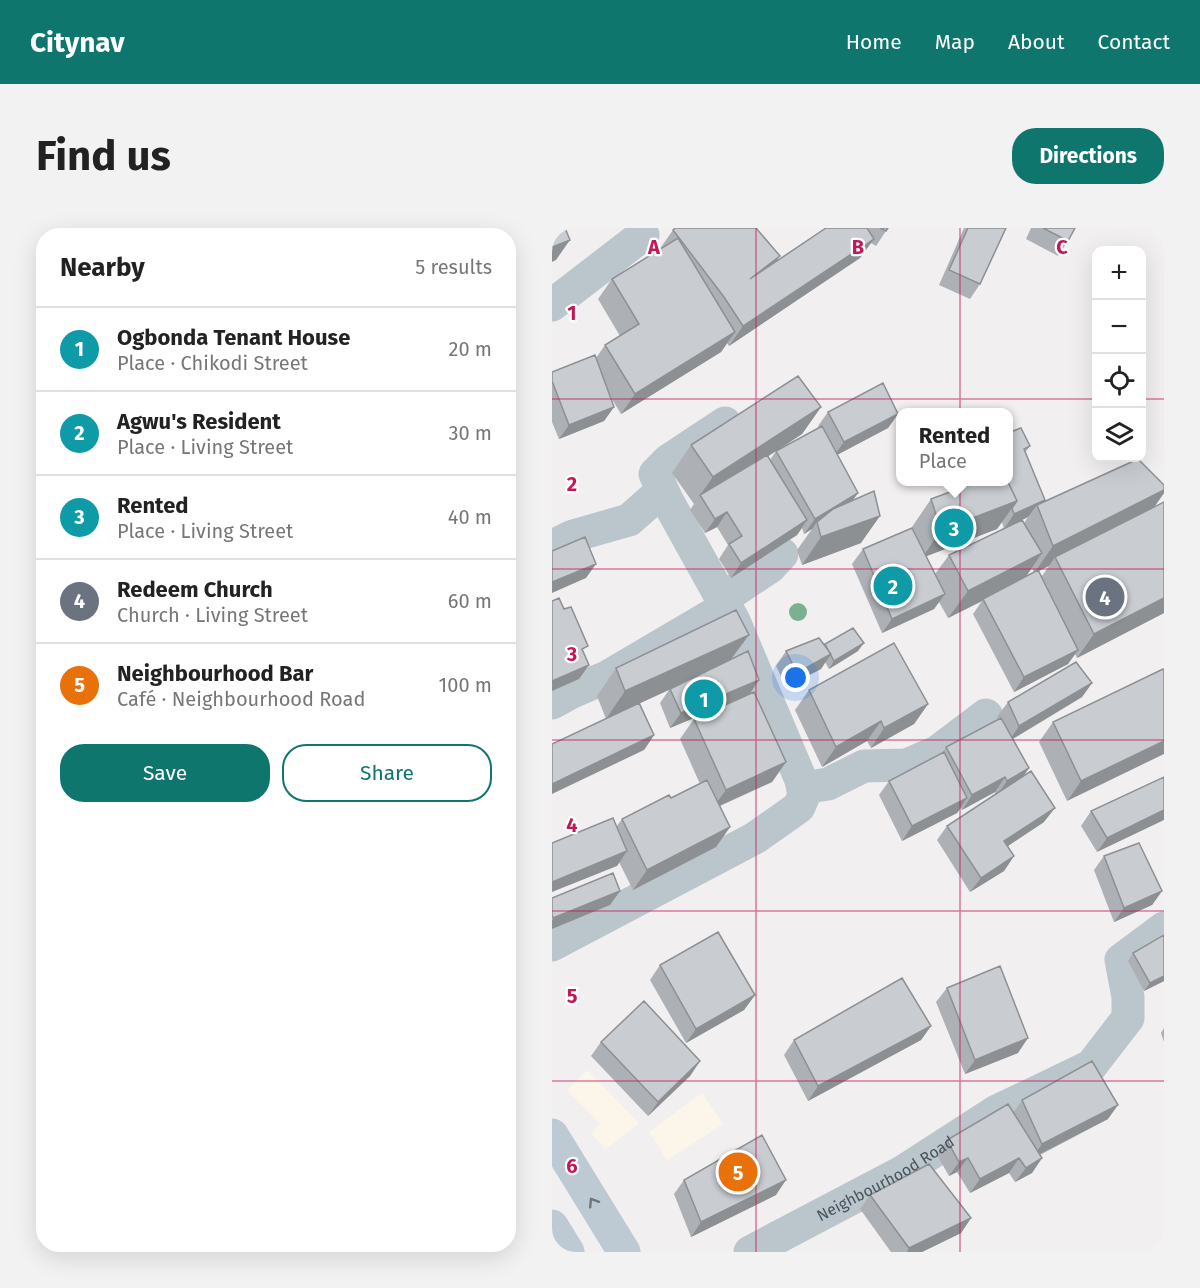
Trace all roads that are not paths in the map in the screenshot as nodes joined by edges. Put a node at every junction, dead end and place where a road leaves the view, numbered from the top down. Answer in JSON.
{"nodes":[{"id":1,"x":643,"y":235,"type":"dead end"},
{"id":2,"x":552,"y":305,"type":"edge"},
{"id":3,"x":751,"y":407,"type":"edge"},
{"id":4,"x":662,"y":491,"type":"junction"},
{"id":5,"x":552,"y":546,"type":"edge"},
{"id":6,"x":782,"y":554,"type":"edge"},
{"id":7,"x":724,"y":603,"type":"junction"},
{"id":8,"x":552,"y":703,"type":"edge"},
{"id":9,"x":993,"y":725,"type":"edge"},
{"id":10,"x":802,"y":788,"type":"junction"},
{"id":11,"x":1164,"y":928,"type":"edge"},
{"id":12,"x":552,"y":945,"type":"edge"},
{"id":13,"x":552,"y":1135,"type":"edge"},
{"id":14,"x":552,"y":1226,"type":"edge"},
{"id":15,"x":568,"y":1252,"type":"edge"},
{"id":16,"x":624,"y":1252,"type":"edge"},
{"id":17,"x":750,"y":1252,"type":"edge"}],
"edges":[{"from":1,"to":2,"type":"street"},
{"from":3,"to":4,"type":"street"},
{"from":4,"to":5,"type":"street"},
{"from":4,"to":7,"type":"street"},
{"from":6,"to":7,"type":"street"},
{"from":7,"to":8,"type":"street"},
{"from":7,"to":10,"type":"street"},
{"from":9,"to":10,"type":"street"},
{"from":10,"to":12,"type":"street"},
{"from":11,"to":17,"type":"street","name":"Neighbourhood Road"},
{"from":16,"to":13,"type":"main road","one_way":true},
{"from":14,"to":15,"type":"main road"}]}
